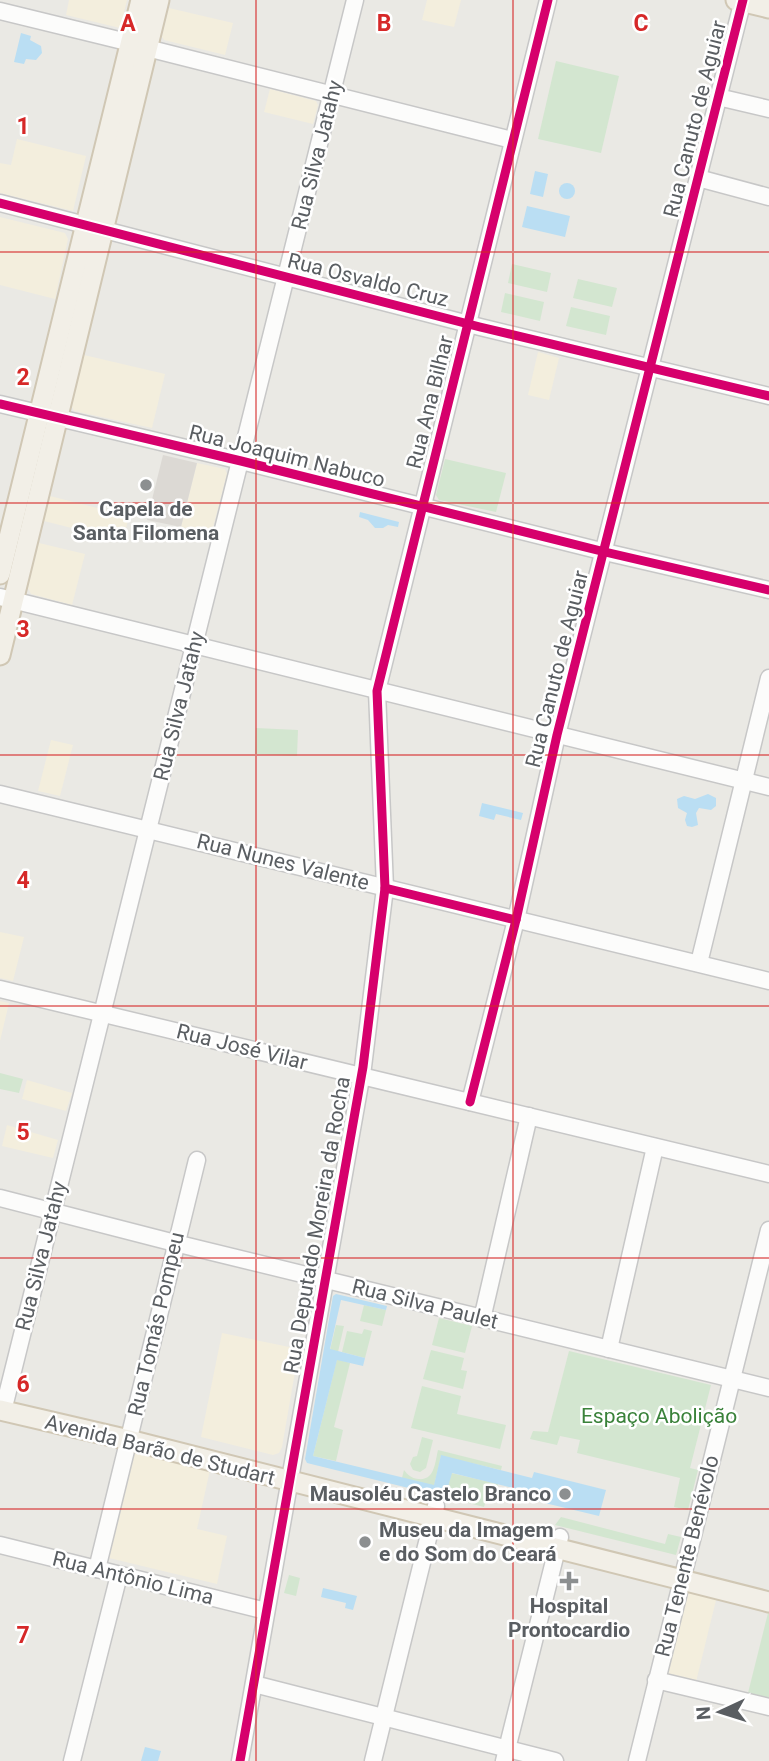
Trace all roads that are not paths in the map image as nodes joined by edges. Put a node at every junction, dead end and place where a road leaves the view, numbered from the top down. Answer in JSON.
{"nodes":[{"id":1,"x":141,"y":0,"type":"edge"},
{"id":2,"x":159,"y":0,"type":"edge"},
{"id":3,"x":355,"y":0,"type":"edge"},
{"id":4,"x":548,"y":0,"type":"edge"},
{"id":5,"x":740,"y":0,"type":"edge"},
{"id":6,"x":769,"y":8,"type":"edge"},
{"id":7,"x":0,"y":11,"type":"edge"},
{"id":8,"x":139,"y":46,"type":"junction"},
{"id":9,"x":331,"y":94,"type":"junction"},
{"id":10,"x":718,"y":97,"type":"junction"},
{"id":11,"x":769,"y":109,"type":"edge"},
{"id":12,"x":512,"y":140,"type":"junction"},
{"id":13,"x":698,"y":178,"type":"junction"},
{"id":14,"x":769,"y":197,"type":"edge"},
{"id":15,"x":0,"y":203,"type":"edge"},
{"id":16,"x":94,"y":228,"type":"junction"},
{"id":17,"x":287,"y":277,"type":"junction"},
{"id":18,"x":468,"y":323,"type":"junction"},
{"id":19,"x":650,"y":368,"type":"junction"},
{"id":20,"x":769,"y":396,"type":"edge"},
{"id":21,"x":0,"y":404,"type":"edge"},
{"id":22,"x":48,"y":416,"type":"junction"},
{"id":23,"x":241,"y":461,"type":"junction"},
{"id":24,"x":422,"y":508,"type":"junction"},
{"id":25,"x":605,"y":552,"type":"junction"},
{"id":26,"x":0,"y":574,"type":"edge"},
{"id":27,"x":769,"y":590,"type":"edge"},
{"id":28,"x":7,"y":599,"type":"edge"},
{"id":29,"x":194,"y":646,"type":"junction"},
{"id":30,"x":0,"y":655,"type":"edge"},
{"id":31,"x":769,"y":678,"type":"edge"},
{"id":32,"x":377,"y":691,"type":"junction"},
{"id":33,"x":557,"y":735,"type":"junction"},
{"id":34,"x":744,"y":780,"type":"junction"},
{"id":35,"x":769,"y":787,"type":"edge"},
{"id":36,"x":0,"y":794,"type":"edge"},
{"id":37,"x":149,"y":828,"type":"junction"},
{"id":38,"x":385,"y":888,"type":"junction"},
{"id":39,"x":516,"y":919,"type":"junction"},
{"id":40,"x":699,"y":963,"type":"junction"},
{"id":41,"x":769,"y":981,"type":"edge"},
{"id":42,"x":0,"y":989,"type":"edge"},
{"id":43,"x":102,"y":1013,"type":"junction"},
{"id":44,"x":361,"y":1076,"type":"junction"},
{"id":45,"x":470,"y":1102,"type":"junction"},
{"id":46,"x":529,"y":1116,"type":"junction"},
{"id":47,"x":655,"y":1147,"type":"junction"},
{"id":48,"x":197,"y":1160,"type":"dead end"},
{"id":49,"x":769,"y":1174,"type":"edge"},
{"id":50,"x":0,"y":1198,"type":"edge"},
{"id":51,"x":52,"y":1211,"type":"junction"},
{"id":52,"x":769,"y":1230,"type":"edge"},
{"id":53,"x":175,"y":1243,"type":"junction"},
{"id":54,"x":325,"y":1279,"type":"junction"},
{"id":55,"x":482,"y":1319,"type":"junction"},
{"id":56,"x":609,"y":1349,"type":"junction"},
{"id":57,"x":731,"y":1378,"type":"junction"},
{"id":58,"x":769,"y":1388,"type":"edge"},
{"id":59,"x":2,"y":1405,"type":"edge"},
{"id":60,"x":130,"y":1435,"type":"junction"},
{"id":61,"x":290,"y":1476,"type":"junction"},
{"id":62,"x":434,"y":1512,"type":"junction"},
{"id":63,"x":558,"y":1543,"type":"junction"},
{"id":64,"x":0,"y":1545,"type":"edge"},
{"id":65,"x":97,"y":1570,"type":"junction"},
{"id":66,"x":682,"y":1574,"type":"junction"},
{"id":67,"x":119,"y":1575,"type":"junction"},
{"id":68,"x":769,"y":1589,"type":"edge"},
{"id":69,"x":769,"y":1602,"type":"edge"},
{"id":70,"x":266,"y":1611,"type":"junction"},
{"id":71,"x":656,"y":1680,"type":"junction"},
{"id":72,"x":254,"y":1684,"type":"junction"},
{"id":73,"x":769,"y":1707,"type":"edge"},
{"id":74,"x":384,"y":1718,"type":"junction"},
{"id":75,"x":505,"y":1755,"type":"edge"},
{"id":76,"x":72,"y":1761,"type":"edge"},
{"id":77,"x":240,"y":1761,"type":"edge"},
{"id":78,"x":373,"y":1761,"type":"edge"},
{"id":79,"x":555,"y":1761,"type":"edge"},
{"id":80,"x":637,"y":1761,"type":"edge"}],
"edges":[{"from":1,"to":8,"type":"main road"},
{"from":2,"to":8,"type":"main road"},
{"from":3,"to":9,"type":"street","name":"Rua Silva Jatahy"},
{"from":4,"to":12,"type":"street","name":"Rua Ana Bilhar"},
{"from":5,"to":6,"type":"main road"},
{"from":5,"to":10,"type":"street","name":"Rua Canuto de Aguiar"},
{"from":7,"to":8,"type":"street"},
{"from":8,"to":9,"type":"street"},
{"from":8,"to":16,"type":"main road"},
{"from":9,"to":12,"type":"street"},
{"from":9,"to":17,"type":"street","name":"Rua Silva Jatahy"},
{"from":10,"to":11,"type":"street"},
{"from":10,"to":13,"type":"street","name":"Rua Canuto de Aguiar"},
{"from":12,"to":18,"type":"street","name":"Rua Ana Bilhar"},
{"from":13,"to":14,"type":"street"},
{"from":13,"to":19,"type":"street","name":"Rua Canuto de Aguiar"},
{"from":15,"to":16,"type":"street","name":"Rua Osvaldo Cruz"},
{"from":16,"to":17,"type":"street","name":"Rua Osvaldo Cruz"},
{"from":16,"to":22,"type":"main road"},
{"from":17,"to":18,"type":"street","name":"Rua Osvaldo Cruz"},
{"from":17,"to":23,"type":"street","name":"Rua Silva Jatahy"},
{"from":18,"to":19,"type":"street","name":"Rua Osvaldo Cruz"},
{"from":18,"to":24,"type":"street","name":"Rua Ana Bilhar"},
{"from":19,"to":20,"type":"street","name":"Rua Osvaldo Cruz"},
{"from":19,"to":25,"type":"street","name":"Rua Canuto de Aguiar"},
{"from":21,"to":22,"type":"street","name":"Rua Joaquim Nabuco"},
{"from":22,"to":23,"type":"street","name":"Rua Joaquim Nabuco"},
{"from":22,"to":26,"type":"main road"},
{"from":22,"to":28,"type":"main road"},
{"from":23,"to":24,"type":"street","name":"Rua Joaquim Nabuco"},
{"from":23,"to":29,"type":"street","name":"Rua Silva Jatahy"},
{"from":24,"to":25,"type":"street","name":"Rua Joaquim Nabuco"},
{"from":24,"to":32,"type":"street","name":"Rua Ana Bilhar"},
{"from":25,"to":27,"type":"street","name":"Rua Joaquim Nabuco"},
{"from":25,"to":33,"type":"street","name":"Rua Canuto de Aguiar"},
{"from":28,"to":29,"type":"street"},
{"from":28,"to":30,"type":"main road"},
{"from":29,"to":32,"type":"street"},
{"from":29,"to":37,"type":"street","name":"Rua Silva Jatahy"},
{"from":31,"to":34,"type":"street"},
{"from":32,"to":33,"type":"street"},
{"from":32,"to":38,"type":"street","name":"Rua Deputado Moreira da Rocha"},
{"from":33,"to":34,"type":"street"},
{"from":33,"to":39,"type":"street","name":"Rua Canuto de Aguiar"},
{"from":34,"to":35,"type":"street"},
{"from":34,"to":40,"type":"street"},
{"from":36,"to":37,"type":"street","name":"Rua Nunes Valente"},
{"from":37,"to":38,"type":"street","name":"Rua Nunes Valente"},
{"from":37,"to":43,"type":"street","name":"Rua Silva Jatahy"},
{"from":38,"to":39,"type":"street","name":"Rua Nunes Valente"},
{"from":38,"to":44,"type":"street","name":"Rua Deputado Moreira da Rocha"},
{"from":39,"to":40,"type":"street","name":"Rua Nunes Valente"},
{"from":39,"to":45,"type":"street","name":"Rua Canuto de Aguiar"},
{"from":40,"to":41,"type":"street","name":"Rua Nunes Valente"},
{"from":42,"to":43,"type":"street","name":"Rua José Vilar"},
{"from":43,"to":44,"type":"street","name":"Rua José Vilar"},
{"from":43,"to":51,"type":"street","name":"Rua Silva Jatahy"},
{"from":44,"to":45,"type":"street","name":"Rua José Vilar"},
{"from":44,"to":54,"type":"street","name":"Rua Deputado Moreira da Rocha"},
{"from":45,"to":46,"type":"street","name":"Rua José Vilar"},
{"from":46,"to":47,"type":"street","name":"Rua José Vilar"},
{"from":46,"to":55,"type":"street"},
{"from":47,"to":49,"type":"street","name":"Rua José Vilar"},
{"from":47,"to":56,"type":"street"},
{"from":48,"to":53,"type":"street","name":"Rua Tomás Pompeu"},
{"from":50,"to":51,"type":"street","name":"Rua Silva Paulet"},
{"from":51,"to":53,"type":"street","name":"Rua Silva Paulet"},
{"from":51,"to":59,"type":"street","name":"Rua Silva Jatahy"},
{"from":52,"to":57,"type":"street","name":"Rua Tenente Benévolo"},
{"from":53,"to":54,"type":"street","name":"Rua Silva Paulet"},
{"from":53,"to":60,"type":"street","name":"Rua Tomás Pompeu"},
{"from":54,"to":55,"type":"street","name":"Rua Silva Paulet"},
{"from":54,"to":61,"type":"street","name":"Rua Deputado Moreira da Rocha"},
{"from":55,"to":56,"type":"street","name":"Rua Silva Paulet"},
{"from":56,"to":57,"type":"street","name":"Rua Silva Paulet"},
{"from":57,"to":58,"type":"street","name":"Rua Silva Paulet"},
{"from":57,"to":66,"type":"street","name":"Rua Tenente Benévolo"},
{"from":59,"to":60,"type":"main road","name":"Avenida Barão de Studart"},
{"from":60,"to":61,"type":"main road","name":"Avenida Barão de Studart"},
{"from":60,"to":65,"type":"street","name":"Rua Tomás Pompeu"},
{"from":61,"to":62,"type":"main road","name":"Avenida Barão de Studart"},
{"from":61,"to":70,"type":"street","name":"Rua Deputado Moreira da Rocha"},
{"from":62,"to":63,"type":"main road","name":"Avenida Barão de Studart"},
{"from":62,"to":74,"type":"street"},
{"from":63,"to":66,"type":"main road","name":"Avenida Barão de Studart"},
{"from":63,"to":75,"type":"street"},
{"from":64,"to":65,"type":"street","name":"Rua Antônio Lima"},
{"from":65,"to":67,"type":"street","name":"Rua Antônio Lima"},
{"from":66,"to":68,"type":"main road","name":"Avenida Barão de Studart"},
{"from":66,"to":69,"type":"main road","name":"Avenida Barão de Studart"},
{"from":66,"to":71,"type":"street","name":"Rua Tenente Benévolo"},
{"from":67,"to":70,"type":"street","name":"Rua Antônio Lima"},
{"from":67,"to":76,"type":"street"},
{"from":70,"to":72,"type":"street","name":"Rua Deputado Moreira da Rocha"},
{"from":71,"to":73,"type":"street"},
{"from":71,"to":80,"type":"street","name":"Rua Tenente Benévolo"},
{"from":72,"to":74,"type":"street"},
{"from":72,"to":77,"type":"street","name":"Rua Deputado Moreira da Rocha"},
{"from":74,"to":75,"type":"street"},
{"from":74,"to":78,"type":"street"},
{"from":75,"to":79,"type":"street"}]}
